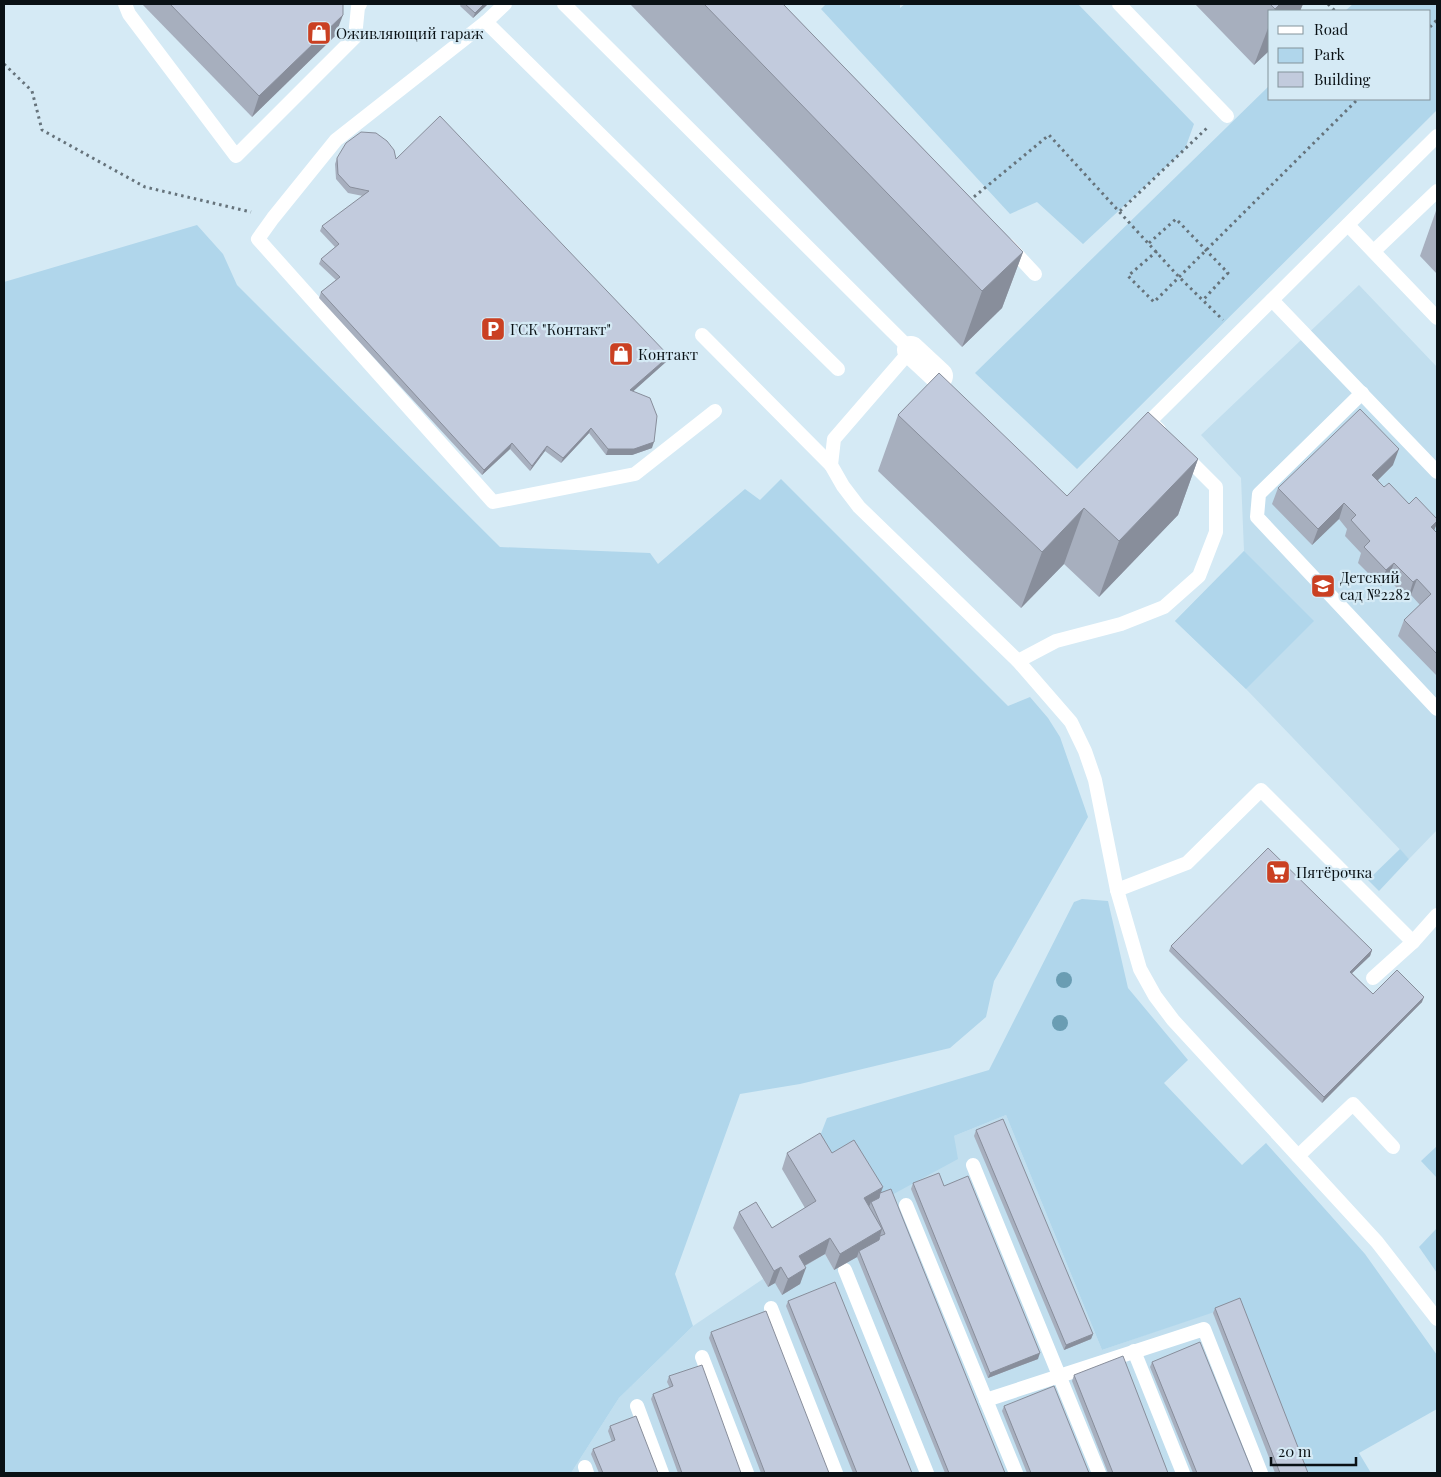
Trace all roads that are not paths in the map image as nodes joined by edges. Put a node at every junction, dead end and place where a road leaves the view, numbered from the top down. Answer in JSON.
{"nodes":[{"id":1,"x":125,"y":4,"type":"edge"},
{"id":2,"x":360,"y":4,"type":"edge"},
{"id":3,"x":505,"y":4,"type":"edge"},
{"id":4,"x":564,"y":4,"type":"edge"},
{"id":5,"x":1119,"y":4,"type":"edge"},
{"id":6,"x":486,"y":22,"type":"junction"},
{"id":7,"x":1225,"y":114,"type":"road end"},
{"id":8,"x":1437,"y":136,"type":"edge"},
{"id":9,"x":1437,"y":191,"type":"edge"},
{"id":10,"x":1348,"y":225,"type":"junction"},
{"id":11,"x":1001,"y":238,"type":"edge"},
{"id":12,"x":1374,"y":252,"type":"junction"},
{"id":13,"x":1036,"y":274,"type":"dead end"},
{"id":14,"x":1272,"y":300,"type":"junction"},
{"id":15,"x":1437,"y":318,"type":"edge"},
{"id":16,"x":702,"y":335,"type":"dead end"},
{"id":17,"x":911,"y":350,"type":"junction"},
{"id":18,"x":838,"y":369,"type":"dead end"},
{"id":19,"x":939,"y":376,"type":"edge"},
{"id":20,"x":1362,"y":393,"type":"junction"},
{"id":21,"x":715,"y":411,"type":"dead end"},
{"id":22,"x":831,"y":465,"type":"junction"},
{"id":23,"x":1437,"y":472,"type":"edge"},
{"id":24,"x":1018,"y":661,"type":"junction"},
{"id":25,"x":1437,"y":709,"type":"edge"},
{"id":26,"x":1117,"y":890,"type":"junction"},
{"id":27,"x":1437,"y":915,"type":"edge"},
{"id":28,"x":1413,"y":942,"type":"junction"},
{"id":29,"x":1373,"y":978,"type":"dead end"},
{"id":30,"x":1393,"y":1147,"type":"dead end"},
{"id":31,"x":1298,"y":1156,"type":"junction"},
{"id":32,"x":973,"y":1164,"type":"dead end"},
{"id":33,"x":906,"y":1205,"type":"dead end"},
{"id":34,"x":845,"y":1270,"type":"edge"},
{"id":35,"x":771,"y":1308,"type":"dead end"},
{"id":36,"x":1437,"y":1319,"type":"edge"},
{"id":37,"x":1134,"y":1352,"type":"junction"},
{"id":38,"x":702,"y":1357,"type":"dead end"},
{"id":39,"x":1061,"y":1376,"type":"junction"},
{"id":40,"x":986,"y":1400,"type":"junction"},
{"id":41,"x":637,"y":1406,"type":"dead end"},
{"id":42,"x":662,"y":1473,"type":"edge"},
{"id":43,"x":746,"y":1473,"type":"edge"},
{"id":44,"x":836,"y":1473,"type":"edge"},
{"id":45,"x":927,"y":1473,"type":"edge"},
{"id":46,"x":1016,"y":1473,"type":"edge"},
{"id":47,"x":1100,"y":1473,"type":"edge"},
{"id":48,"x":1183,"y":1473,"type":"edge"},
{"id":49,"x":1261,"y":1473,"type":"edge"}],
"edges":[{"from":1,"to":2,"type":"lane"},
{"from":3,"to":6,"type":"lane"},
{"from":4,"to":17,"type":"lane"},
{"from":5,"to":7,"type":"lane"},
{"from":6,"to":18,"type":"lane"},
{"from":6,"to":21,"type":"lane"},
{"from":8,"to":10,"type":"lane"},
{"from":9,"to":12,"type":"lane"},
{"from":10,"to":12,"type":"lane"},
{"from":10,"to":14,"type":"lane"},
{"from":11,"to":13,"type":"lane"},
{"from":12,"to":15,"type":"lane"},
{"from":14,"to":20,"type":"lane"},
{"from":14,"to":24,"type":"lane"},
{"from":16,"to":22,"type":"lane"},
{"from":17,"to":19,"type":"street"},
{"from":17,"to":22,"type":"lane"},
{"from":20,"to":23,"type":"lane"},
{"from":20,"to":25,"type":"lane"},
{"from":22,"to":24,"type":"lane"},
{"from":24,"to":26,"type":"lane"},
{"from":26,"to":28,"type":"lane"},
{"from":26,"to":31,"type":"lane"},
{"from":27,"to":28,"type":"lane"},
{"from":28,"to":29,"type":"lane"},
{"from":30,"to":31,"type":"lane"},
{"from":31,"to":36,"type":"lane"},
{"from":32,"to":39,"type":"lane"},
{"from":33,"to":40,"type":"lane"},
{"from":34,"to":45,"type":"lane"},
{"from":35,"to":44,"type":"lane"},
{"from":37,"to":39,"type":"lane"},
{"from":37,"to":48,"type":"lane"},
{"from":37,"to":49,"type":"lane"},
{"from":38,"to":43,"type":"lane"},
{"from":39,"to":40,"type":"lane"},
{"from":39,"to":47,"type":"lane"},
{"from":40,"to":46,"type":"lane"},
{"from":41,"to":42,"type":"lane"}]}
